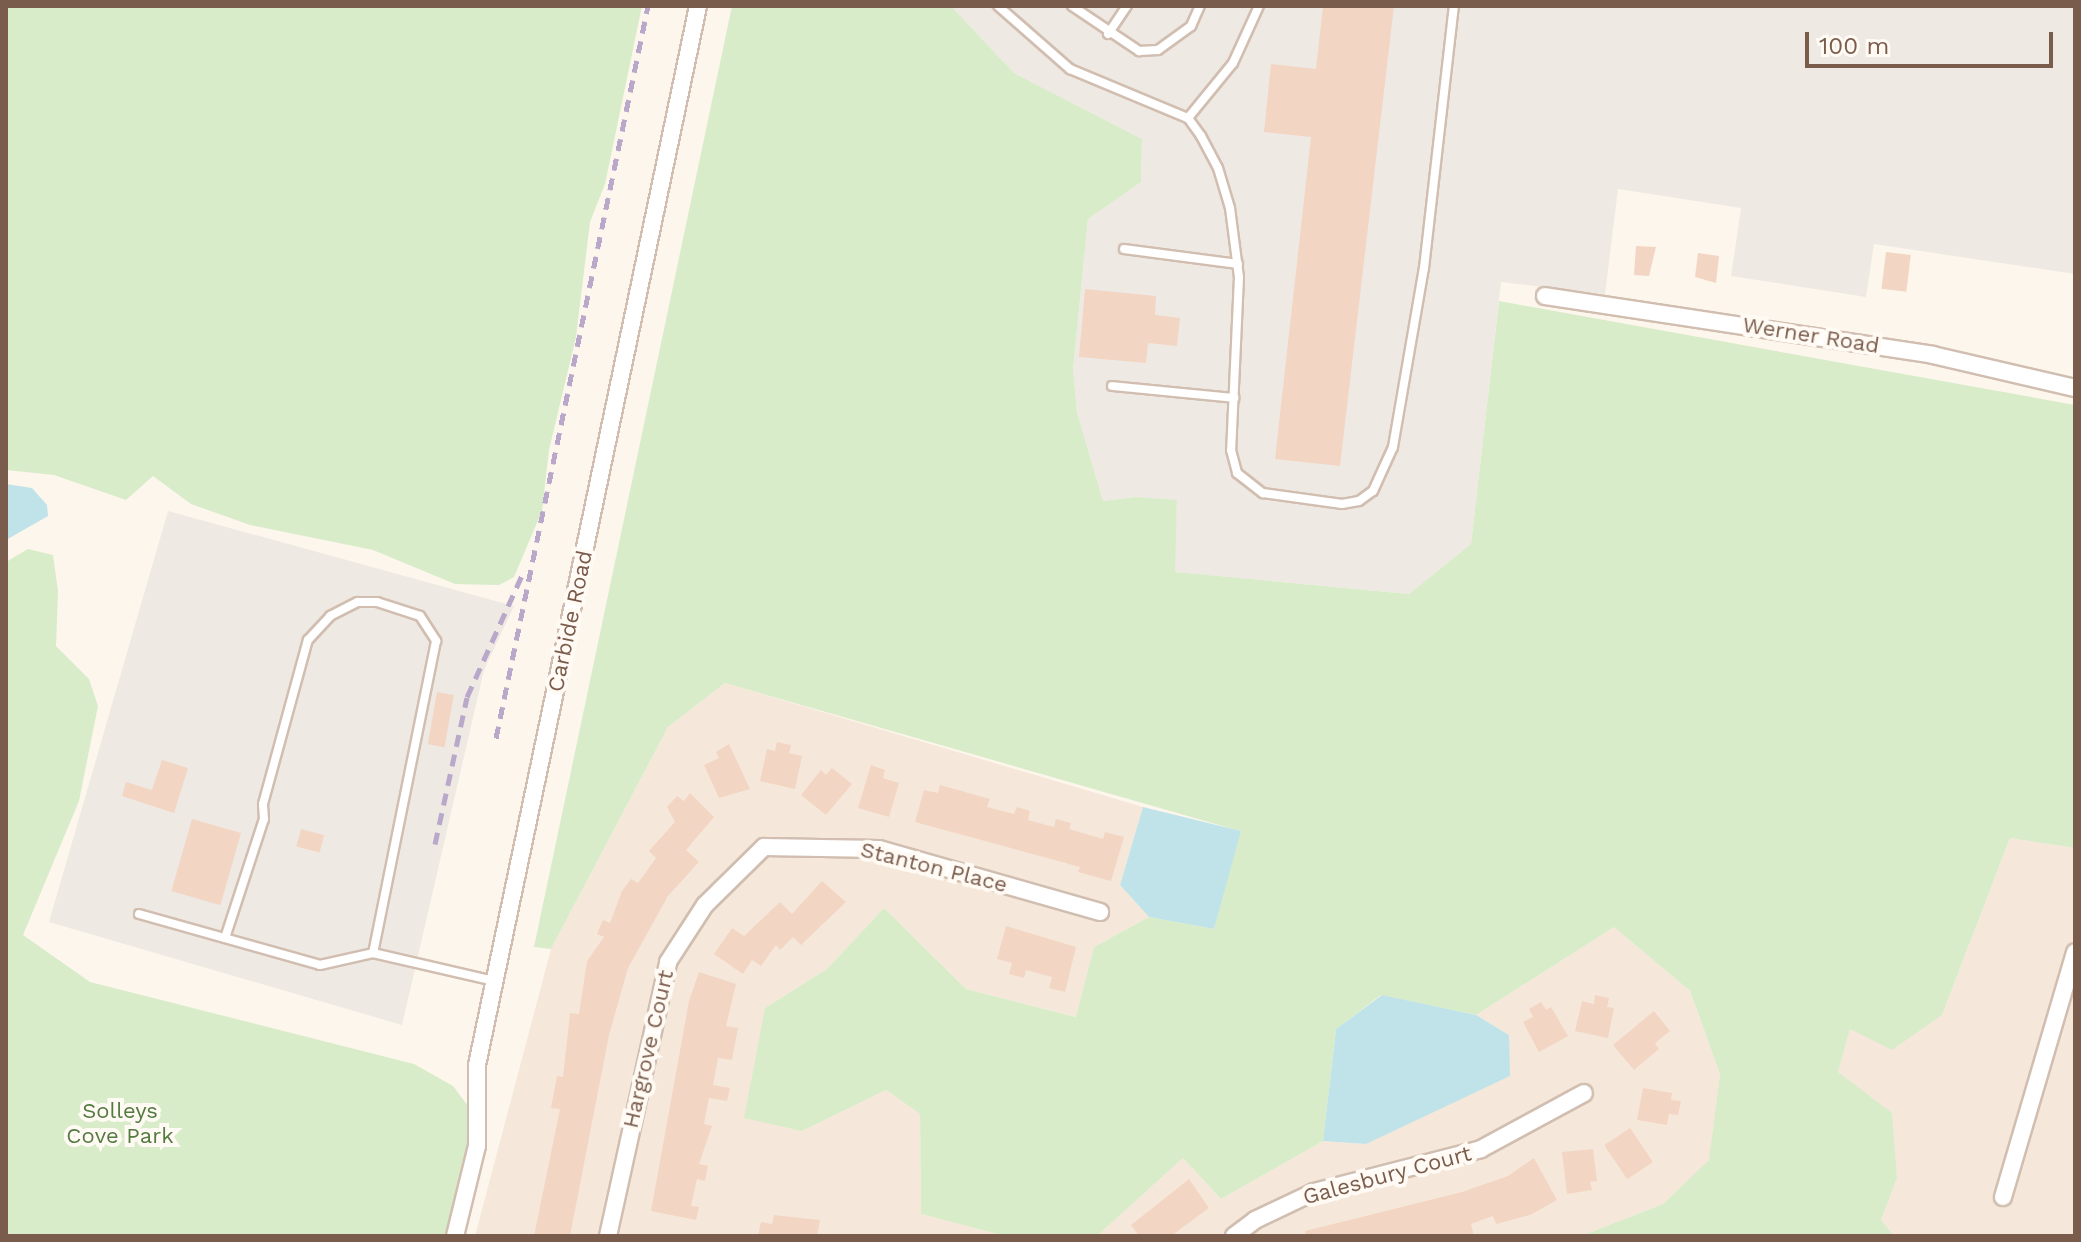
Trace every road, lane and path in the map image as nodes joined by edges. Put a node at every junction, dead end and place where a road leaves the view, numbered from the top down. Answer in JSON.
{"nodes":[{"id":1,"x":698,"y":6,"type":"edge"},
{"id":2,"x":998,"y":6,"type":"edge"},
{"id":3,"x":1072,"y":6,"type":"edge"},
{"id":4,"x":1127,"y":6,"type":"edge"},
{"id":5,"x":1200,"y":6,"type":"edge"},
{"id":6,"x":1259,"y":6,"type":"edge"},
{"id":7,"x":1454,"y":6,"type":"edge"},
{"id":8,"x":1108,"y":34,"type":"junction"},
{"id":9,"x":1188,"y":118,"type":"junction"},
{"id":10,"x":1124,"y":249,"type":"dead end"},
{"id":11,"x":1238,"y":264,"type":"junction"},
{"id":12,"x":1545,"y":296,"type":"dead end"},
{"id":13,"x":1112,"y":386,"type":"dead end"},
{"id":14,"x":2075,"y":388,"type":"edge"},
{"id":15,"x":1234,"y":398,"type":"junction"},
{"id":16,"x":764,"y":847,"type":"joint"},
{"id":17,"x":1100,"y":912,"type":"dead end"},
{"id":18,"x":139,"y":914,"type":"dead end"},
{"id":19,"x":225,"y":938,"type":"junction"},
{"id":20,"x":2075,"y":952,"type":"edge"},
{"id":21,"x":373,"y":953,"type":"junction"},
{"id":22,"x":495,"y":981,"type":"junction"},
{"id":23,"x":1584,"y":1093,"type":"dead end"},
{"id":24,"x":2003,"y":1197,"type":"dead end"},
{"id":25,"x":455,"y":1236,"type":"edge"},
{"id":26,"x":608,"y":1236,"type":"edge"},
{"id":27,"x":1234,"y":1236,"type":"edge"}],
"edges":[{"from":1,"to":22,"type":"street","name":"Carbide Road"},
{"from":2,"to":9,"type":"lane"},
{"from":3,"to":8,"type":"lane"},
{"from":4,"to":8,"type":"lane"},
{"from":5,"to":8,"type":"lane"},
{"from":6,"to":9,"type":"lane"},
{"from":7,"to":15,"type":"lane"},
{"from":9,"to":11,"type":"lane"},
{"from":10,"to":11,"type":"lane"},
{"from":11,"to":15,"type":"lane"},
{"from":12,"to":14,"type":"street","name":"Werner Road"},
{"from":13,"to":15,"type":"lane"},
{"from":16,"to":17,"type":"street","name":"Stanton Place"},
{"from":16,"to":26,"type":"street","name":"Hargrove Court"},
{"from":18,"to":19,"type":"lane"},
{"from":19,"to":21,"type":"lane"},
{"from":19,"to":21,"type":"lane"},
{"from":20,"to":24,"type":"street"},
{"from":21,"to":22,"type":"lane"},
{"from":22,"to":25,"type":"street","name":"Carbide Road"},
{"from":23,"to":27,"type":"street","name":"Galesbury Court"}]}
